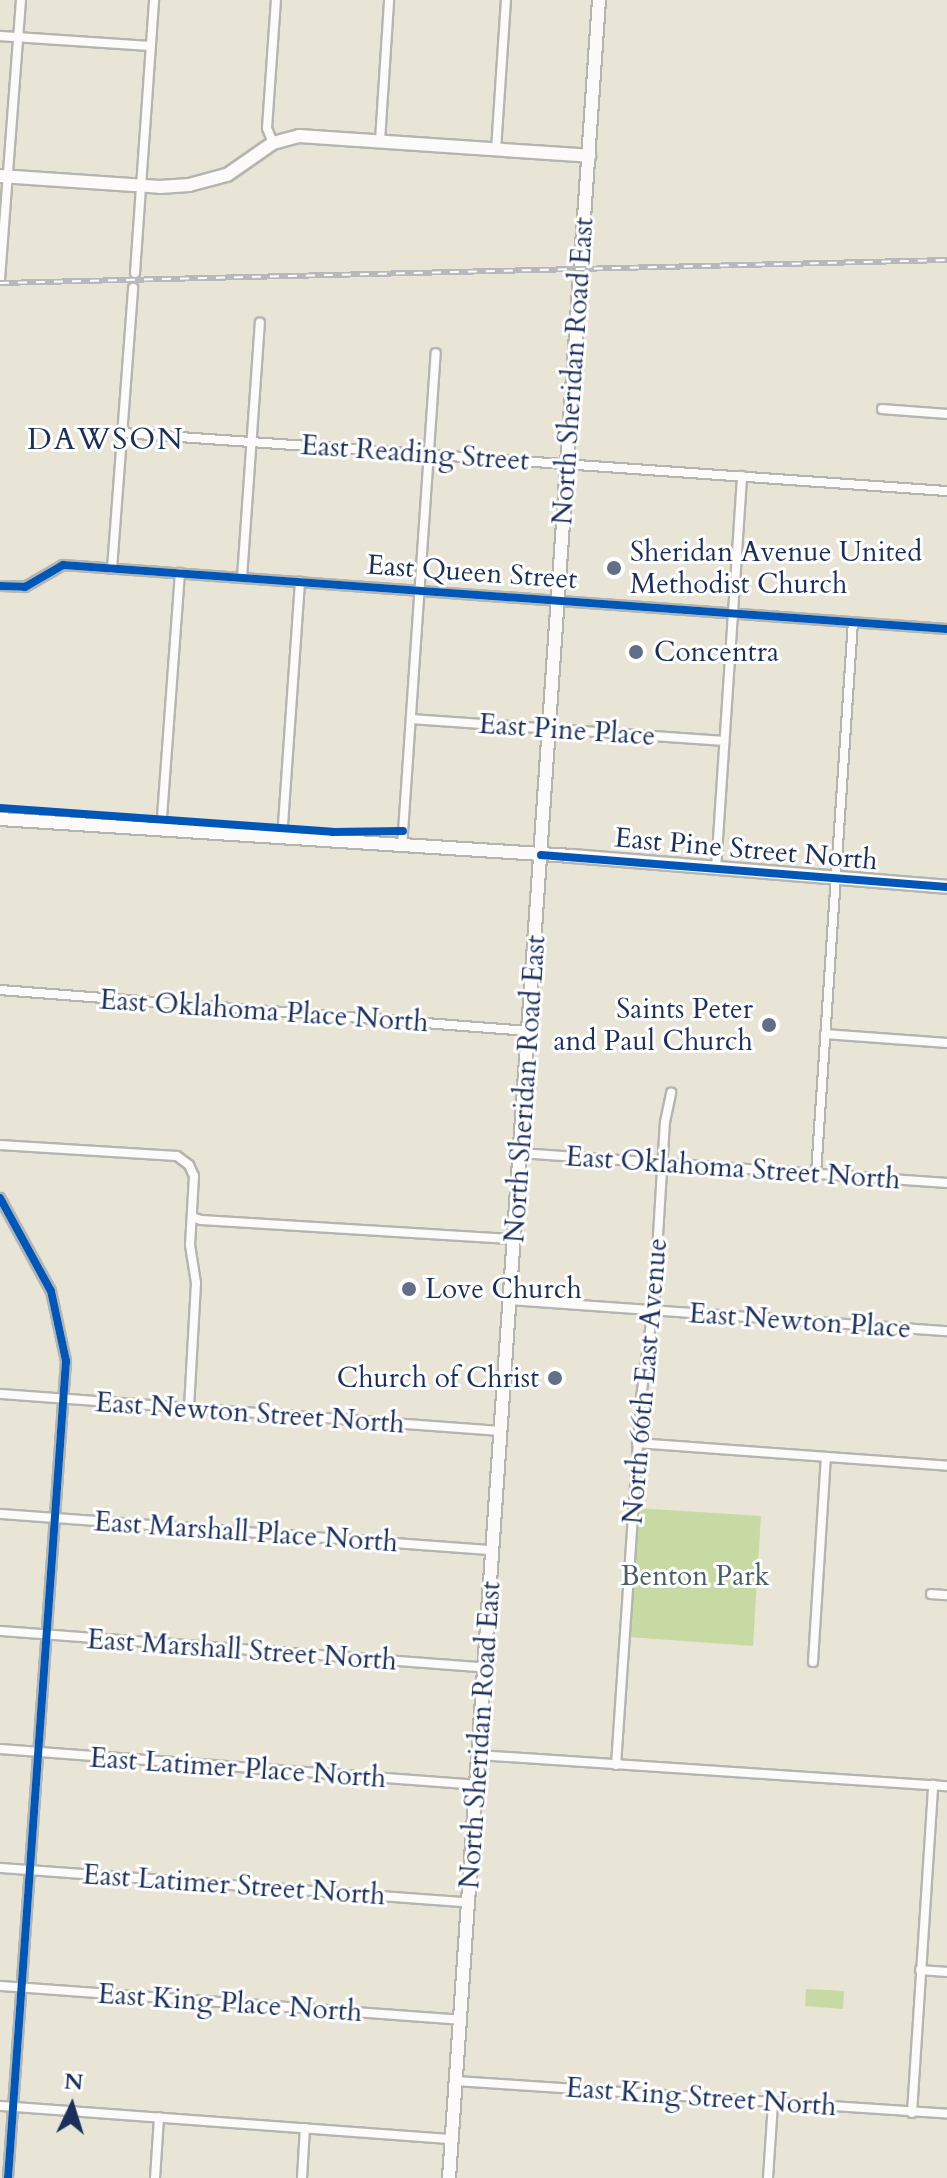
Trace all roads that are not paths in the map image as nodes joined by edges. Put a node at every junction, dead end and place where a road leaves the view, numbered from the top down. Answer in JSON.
{"nodes":[{"id":1,"x":21,"y":0,"type":"edge"},
{"id":2,"x":154,"y":0,"type":"edge"},
{"id":3,"x":276,"y":0,"type":"edge"},
{"id":4,"x":389,"y":0,"type":"edge"},
{"id":5,"x":506,"y":0,"type":"edge"},
{"id":6,"x":599,"y":0,"type":"edge"},
{"id":7,"x":0,"y":36,"type":"edge"},
{"id":8,"x":19,"y":37,"type":"junction"},
{"id":9,"x":150,"y":46,"type":"junction"},
{"id":10,"x":380,"y":141,"type":"junction"},
{"id":11,"x":273,"y":143,"type":"junction"},
{"id":12,"x":496,"y":150,"type":"junction"},
{"id":13,"x":589,"y":156,"type":"junction"},
{"id":14,"x":4,"y":176,"type":"edge"},
{"id":15,"x":141,"y":185,"type":"junction"},
{"id":16,"x":135,"y":273,"type":"dead end"},
{"id":17,"x":0,"y":279,"type":"edge"},
{"id":18,"x":133,"y":288,"type":"dead end"},
{"id":19,"x":260,"y":323,"type":"dead end"},
{"id":20,"x":436,"y":353,"type":"dead end"},
{"id":21,"x":882,"y":409,"type":"dead end"},
{"id":22,"x":947,"y":414,"type":"edge"},
{"id":23,"x":123,"y":433,"type":"junction"},
{"id":24,"x":252,"y":442,"type":"junction"},
{"id":25,"x":429,"y":455,"type":"junction"},
{"id":26,"x":567,"y":464,"type":"junction"},
{"id":27,"x":742,"y":476,"type":"junction"},
{"id":28,"x":947,"y":491,"type":"edge"},
{"id":29,"x":112,"y":569,"type":"junction"},
{"id":30,"x":180,"y":573,"type":"junction"},
{"id":31,"x":242,"y":578,"type":"junction"},
{"id":32,"x":300,"y":582,"type":"junction"},
{"id":33,"x":0,"y":586,"type":"edge"},
{"id":34,"x":419,"y":590,"type":"junction"},
{"id":35,"x":558,"y":600,"type":"junction"},
{"id":36,"x":733,"y":613,"type":"junction"},
{"id":37,"x":853,"y":622,"type":"junction"},
{"id":38,"x":947,"y":629,"type":"edge"},
{"id":39,"x":411,"y":719,"type":"junction"},
{"id":40,"x":550,"y":728,"type":"junction"},
{"id":41,"x":724,"y":741,"type":"junction"},
{"id":42,"x":0,"y":819,"type":"edge"},
{"id":43,"x":161,"y":831,"type":"junction"},
{"id":44,"x":282,"y":839,"type":"junction"},
{"id":45,"x":402,"y":848,"type":"junction"},
{"id":46,"x":541,"y":855,"type":"junction"},
{"id":47,"x":716,"y":870,"type":"junction"},
{"id":48,"x":836,"y":878,"type":"junction"},
{"id":49,"x":947,"y":887,"type":"edge"},
{"id":50,"x":0,"y":990,"type":"edge"},
{"id":51,"x":528,"y":1031,"type":"junction"},
{"id":52,"x":825,"y":1034,"type":"junction"},
{"id":53,"x":947,"y":1043,"type":"edge"},
{"id":54,"x":671,"y":1093,"type":"dead end"},
{"id":55,"x":0,"y":1145,"type":"edge"},
{"id":56,"x":520,"y":1153,"type":"junction"},
{"id":57,"x":663,"y":1163,"type":"junction"},
{"id":58,"x":816,"y":1174,"type":"junction"},
{"id":59,"x":947,"y":1183,"type":"edge"},
{"id":60,"x":0,"y":1198,"type":"edge"},
{"id":61,"x":9,"y":1214,"type":"junction"},
{"id":62,"x":192,"y":1217,"type":"junction"},
{"id":63,"x":0,"y":1219,"type":"edge"},
{"id":64,"x":514,"y":1239,"type":"junction"},
{"id":65,"x":510,"y":1300,"type":"junction"},
{"id":66,"x":652,"y":1310,"type":"junction"},
{"id":67,"x":947,"y":1331,"type":"edge"},
{"id":68,"x":0,"y":1394,"type":"edge"},
{"id":69,"x":64,"y":1400,"type":"junction"},
{"id":70,"x":189,"y":1408,"type":"junction"},
{"id":71,"x":500,"y":1431,"type":"junction"},
{"id":72,"x":637,"y":1443,"type":"junction"},
{"id":73,"x":826,"y":1458,"type":"junction"},
{"id":74,"x":947,"y":1466,"type":"edge"},
{"id":75,"x":0,"y":1514,"type":"edge"},
{"id":76,"x":55,"y":1519,"type":"junction"},
{"id":77,"x":492,"y":1550,"type":"junction"},
{"id":78,"x":931,"y":1594,"type":"dead end"},
{"id":79,"x":947,"y":1595,"type":"edge"},
{"id":80,"x":0,"y":1631,"type":"edge"},
{"id":81,"x":47,"y":1636,"type":"junction"},
{"id":82,"x":813,"y":1662,"type":"dead end"},
{"id":83,"x":484,"y":1667,"type":"junction"},
{"id":84,"x":0,"y":1749,"type":"edge"},
{"id":85,"x":38,"y":1753,"type":"junction"},
{"id":86,"x":478,"y":1755,"type":"junction"},
{"id":87,"x":616,"y":1765,"type":"junction"},
{"id":88,"x":476,"y":1785,"type":"junction"},
{"id":89,"x":933,"y":1785,"type":"junction"},
{"id":90,"x":947,"y":1786,"type":"edge"},
{"id":91,"x":0,"y":1868,"type":"edge"},
{"id":92,"x":30,"y":1870,"type":"junction"},
{"id":93,"x":468,"y":1902,"type":"junction"},
{"id":94,"x":920,"y":1970,"type":"junction"},
{"id":95,"x":947,"y":1972,"type":"edge"},
{"id":96,"x":0,"y":1986,"type":"edge"},
{"id":97,"x":22,"y":1988,"type":"junction"},
{"id":98,"x":460,"y":2020,"type":"junction"},
{"id":99,"x":456,"y":2081,"type":"junction"},
{"id":100,"x":773,"y":2103,"type":"junction"},
{"id":101,"x":0,"y":2106,"type":"edge"},
{"id":102,"x":13,"y":2107,"type":"junction"},
{"id":103,"x":912,"y":2113,"type":"junction"},
{"id":104,"x":947,"y":2114,"type":"edge"},
{"id":105,"x":159,"y":2117,"type":"junction"},
{"id":106,"x":305,"y":2128,"type":"junction"},
{"id":107,"x":452,"y":2139,"type":"junction"},
{"id":108,"x":8,"y":2178,"type":"edge"},
{"id":109,"x":155,"y":2178,"type":"edge"},
{"id":110,"x":302,"y":2178,"type":"edge"},
{"id":111,"x":449,"y":2178,"type":"edge"},
{"id":112,"x":768,"y":2178,"type":"edge"}],
"edges":[{"from":1,"to":8,"type":"street"},
{"from":2,"to":9,"type":"street"},
{"from":3,"to":11,"type":"street"},
{"from":4,"to":10,"type":"street"},
{"from":5,"to":12,"type":"street"},
{"from":6,"to":13,"type":"main road","name":"North Sheridan Road East"},
{"from":7,"to":8,"type":"street"},
{"from":8,"to":9,"type":"street"},
{"from":8,"to":14,"type":"street"},
{"from":9,"to":15,"type":"street"},
{"from":10,"to":11,"type":"main road"},
{"from":10,"to":12,"type":"main road"},
{"from":11,"to":15,"type":"main road"},
{"from":12,"to":13,"type":"main road"},
{"from":13,"to":26,"type":"main road","name":"North Sheridan Road East"},
{"from":14,"to":15,"type":"main road"},
{"from":14,"to":17,"type":"street"},
{"from":15,"to":16,"type":"street"},
{"from":18,"to":23,"type":"street"},
{"from":19,"to":24,"type":"street"},
{"from":20,"to":25,"type":"street"},
{"from":21,"to":22,"type":"street"},
{"from":23,"to":24,"type":"street","name":"East Reading Street"},
{"from":23,"to":29,"type":"street"},
{"from":24,"to":25,"type":"street","name":"East Reading Street"},
{"from":24,"to":31,"type":"street"},
{"from":25,"to":26,"type":"street","name":"East Reading Street"},
{"from":25,"to":34,"type":"street"},
{"from":26,"to":27,"type":"street","name":"East Reading Street"},
{"from":26,"to":35,"type":"main road","name":"North Sheridan Road East"},
{"from":27,"to":28,"type":"street","name":"East Reading Street"},
{"from":27,"to":36,"type":"street"},
{"from":29,"to":30,"type":"street","name":"East Queen Street"},
{"from":29,"to":33,"type":"street","name":"East Queen Street"},
{"from":30,"to":31,"type":"street","name":"East Queen Street"},
{"from":30,"to":43,"type":"street"},
{"from":31,"to":32,"type":"street","name":"East Queen Street"},
{"from":32,"to":34,"type":"street","name":"East Queen Street"},
{"from":32,"to":44,"type":"street"},
{"from":34,"to":35,"type":"street","name":"East Queen Street"},
{"from":34,"to":39,"type":"street"},
{"from":35,"to":36,"type":"street","name":"East Queen Street"},
{"from":35,"to":40,"type":"main road","name":"North Sheridan Road East"},
{"from":36,"to":37,"type":"street","name":"East Queen Street"},
{"from":36,"to":41,"type":"street"},
{"from":37,"to":38,"type":"street","name":"East Queen Street"},
{"from":37,"to":48,"type":"street"},
{"from":39,"to":40,"type":"street","name":"East Pine Place"},
{"from":39,"to":45,"type":"street"},
{"from":40,"to":41,"type":"street","name":"East Pine Place"},
{"from":40,"to":46,"type":"main road","name":"North Sheridan Road East"},
{"from":41,"to":47,"type":"street"},
{"from":42,"to":43,"type":"main road","name":"East Pine Street North"},
{"from":43,"to":44,"type":"main road","name":"East Pine Street North"},
{"from":44,"to":45,"type":"main road","name":"East Pine Street North"},
{"from":45,"to":46,"type":"main road","name":"East Pine Street North"},
{"from":46,"to":47,"type":"main road","name":"East Pine Street North"},
{"from":46,"to":51,"type":"main road","name":"North Sheridan Road East"},
{"from":47,"to":48,"type":"main road","name":"East Pine Street North"},
{"from":48,"to":49,"type":"main road","name":"East Pine Street North"},
{"from":48,"to":52,"type":"street"},
{"from":50,"to":51,"type":"street","name":"East Oklahoma Place North"},
{"from":51,"to":56,"type":"main road","name":"North Sheridan Road East"},
{"from":52,"to":53,"type":"street"},
{"from":52,"to":58,"type":"street"},
{"from":54,"to":57,"type":"street","name":"North 66th East Avenue"},
{"from":55,"to":62,"type":"street"},
{"from":56,"to":57,"type":"street","name":"East Oklahoma Street North"},
{"from":56,"to":64,"type":"main road","name":"North Sheridan Road East"},
{"from":57,"to":58,"type":"street","name":"East Oklahoma Street North"},
{"from":57,"to":66,"type":"street","name":"North 66th East Avenue"},
{"from":58,"to":59,"type":"street","name":"East Oklahoma Street North"},
{"from":60,"to":61,"type":"street"},
{"from":61,"to":63,"type":"street"},
{"from":61,"to":69,"type":"street"},
{"from":62,"to":64,"type":"street"},
{"from":62,"to":70,"type":"street"},
{"from":64,"to":65,"type":"main road","name":"North Sheridan Road East"},
{"from":65,"to":66,"type":"street","name":"East Newton Place"},
{"from":65,"to":71,"type":"main road","name":"North Sheridan Road East"},
{"from":66,"to":67,"type":"street","name":"East Newton Place"},
{"from":66,"to":72,"type":"street","name":"North 66th East Avenue"},
{"from":68,"to":69,"type":"street","name":"East Newton Street North"},
{"from":69,"to":70,"type":"street","name":"East Newton Street North"},
{"from":69,"to":76,"type":"street"},
{"from":70,"to":71,"type":"street","name":"East Newton Street North"},
{"from":71,"to":77,"type":"main road","name":"North Sheridan Road East"},
{"from":72,"to":73,"type":"street"},
{"from":72,"to":87,"type":"street","name":"North 66th East Avenue"},
{"from":73,"to":74,"type":"street"},
{"from":73,"to":82,"type":"street"},
{"from":75,"to":76,"type":"street","name":"East Marshall Place North"},
{"from":76,"to":77,"type":"street","name":"East Marshall Place North"},
{"from":76,"to":81,"type":"street"},
{"from":77,"to":83,"type":"main road","name":"North Sheridan Road East"},
{"from":78,"to":79,"type":"street"},
{"from":80,"to":81,"type":"street","name":"East Marshall Street North"},
{"from":81,"to":83,"type":"street","name":"East Marshall Street North"},
{"from":81,"to":85,"type":"street"},
{"from":83,"to":86,"type":"main road","name":"North Sheridan Road East"},
{"from":84,"to":85,"type":"street","name":"East Latimer Place North"},
{"from":85,"to":88,"type":"street","name":"East Latimer Place North"},
{"from":85,"to":92,"type":"street"},
{"from":86,"to":87,"type":"street"},
{"from":86,"to":88,"type":"main road","name":"North Sheridan Road East"},
{"from":87,"to":89,"type":"street"},
{"from":88,"to":93,"type":"main road","name":"North Sheridan Road East"},
{"from":89,"to":90,"type":"street"},
{"from":89,"to":94,"type":"street"},
{"from":91,"to":92,"type":"street","name":"East Latimer Street North"},
{"from":92,"to":93,"type":"street","name":"East Latimer Street North"},
{"from":92,"to":97,"type":"street"},
{"from":93,"to":98,"type":"main road","name":"North Sheridan Road East"},
{"from":94,"to":95,"type":"street"},
{"from":94,"to":103,"type":"street"},
{"from":96,"to":97,"type":"street","name":"East King Place North"},
{"from":97,"to":98,"type":"street","name":"East King Place North"},
{"from":97,"to":102,"type":"street"},
{"from":98,"to":99,"type":"main road","name":"North Sheridan Road East"},
{"from":99,"to":100,"type":"street","name":"East King Street North"},
{"from":99,"to":107,"type":"main road","name":"North Sheridan Road East"},
{"from":100,"to":103,"type":"street","name":"East King Street North"},
{"from":100,"to":112,"type":"street"},
{"from":101,"to":102,"type":"street"},
{"from":102,"to":105,"type":"street"},
{"from":102,"to":108,"type":"street"},
{"from":103,"to":104,"type":"street","name":"East King Street North"},
{"from":105,"to":106,"type":"street"},
{"from":105,"to":109,"type":"street"},
{"from":106,"to":107,"type":"street"},
{"from":106,"to":110,"type":"street"},
{"from":107,"to":111,"type":"main road","name":"North Sheridan Road East"}]}
